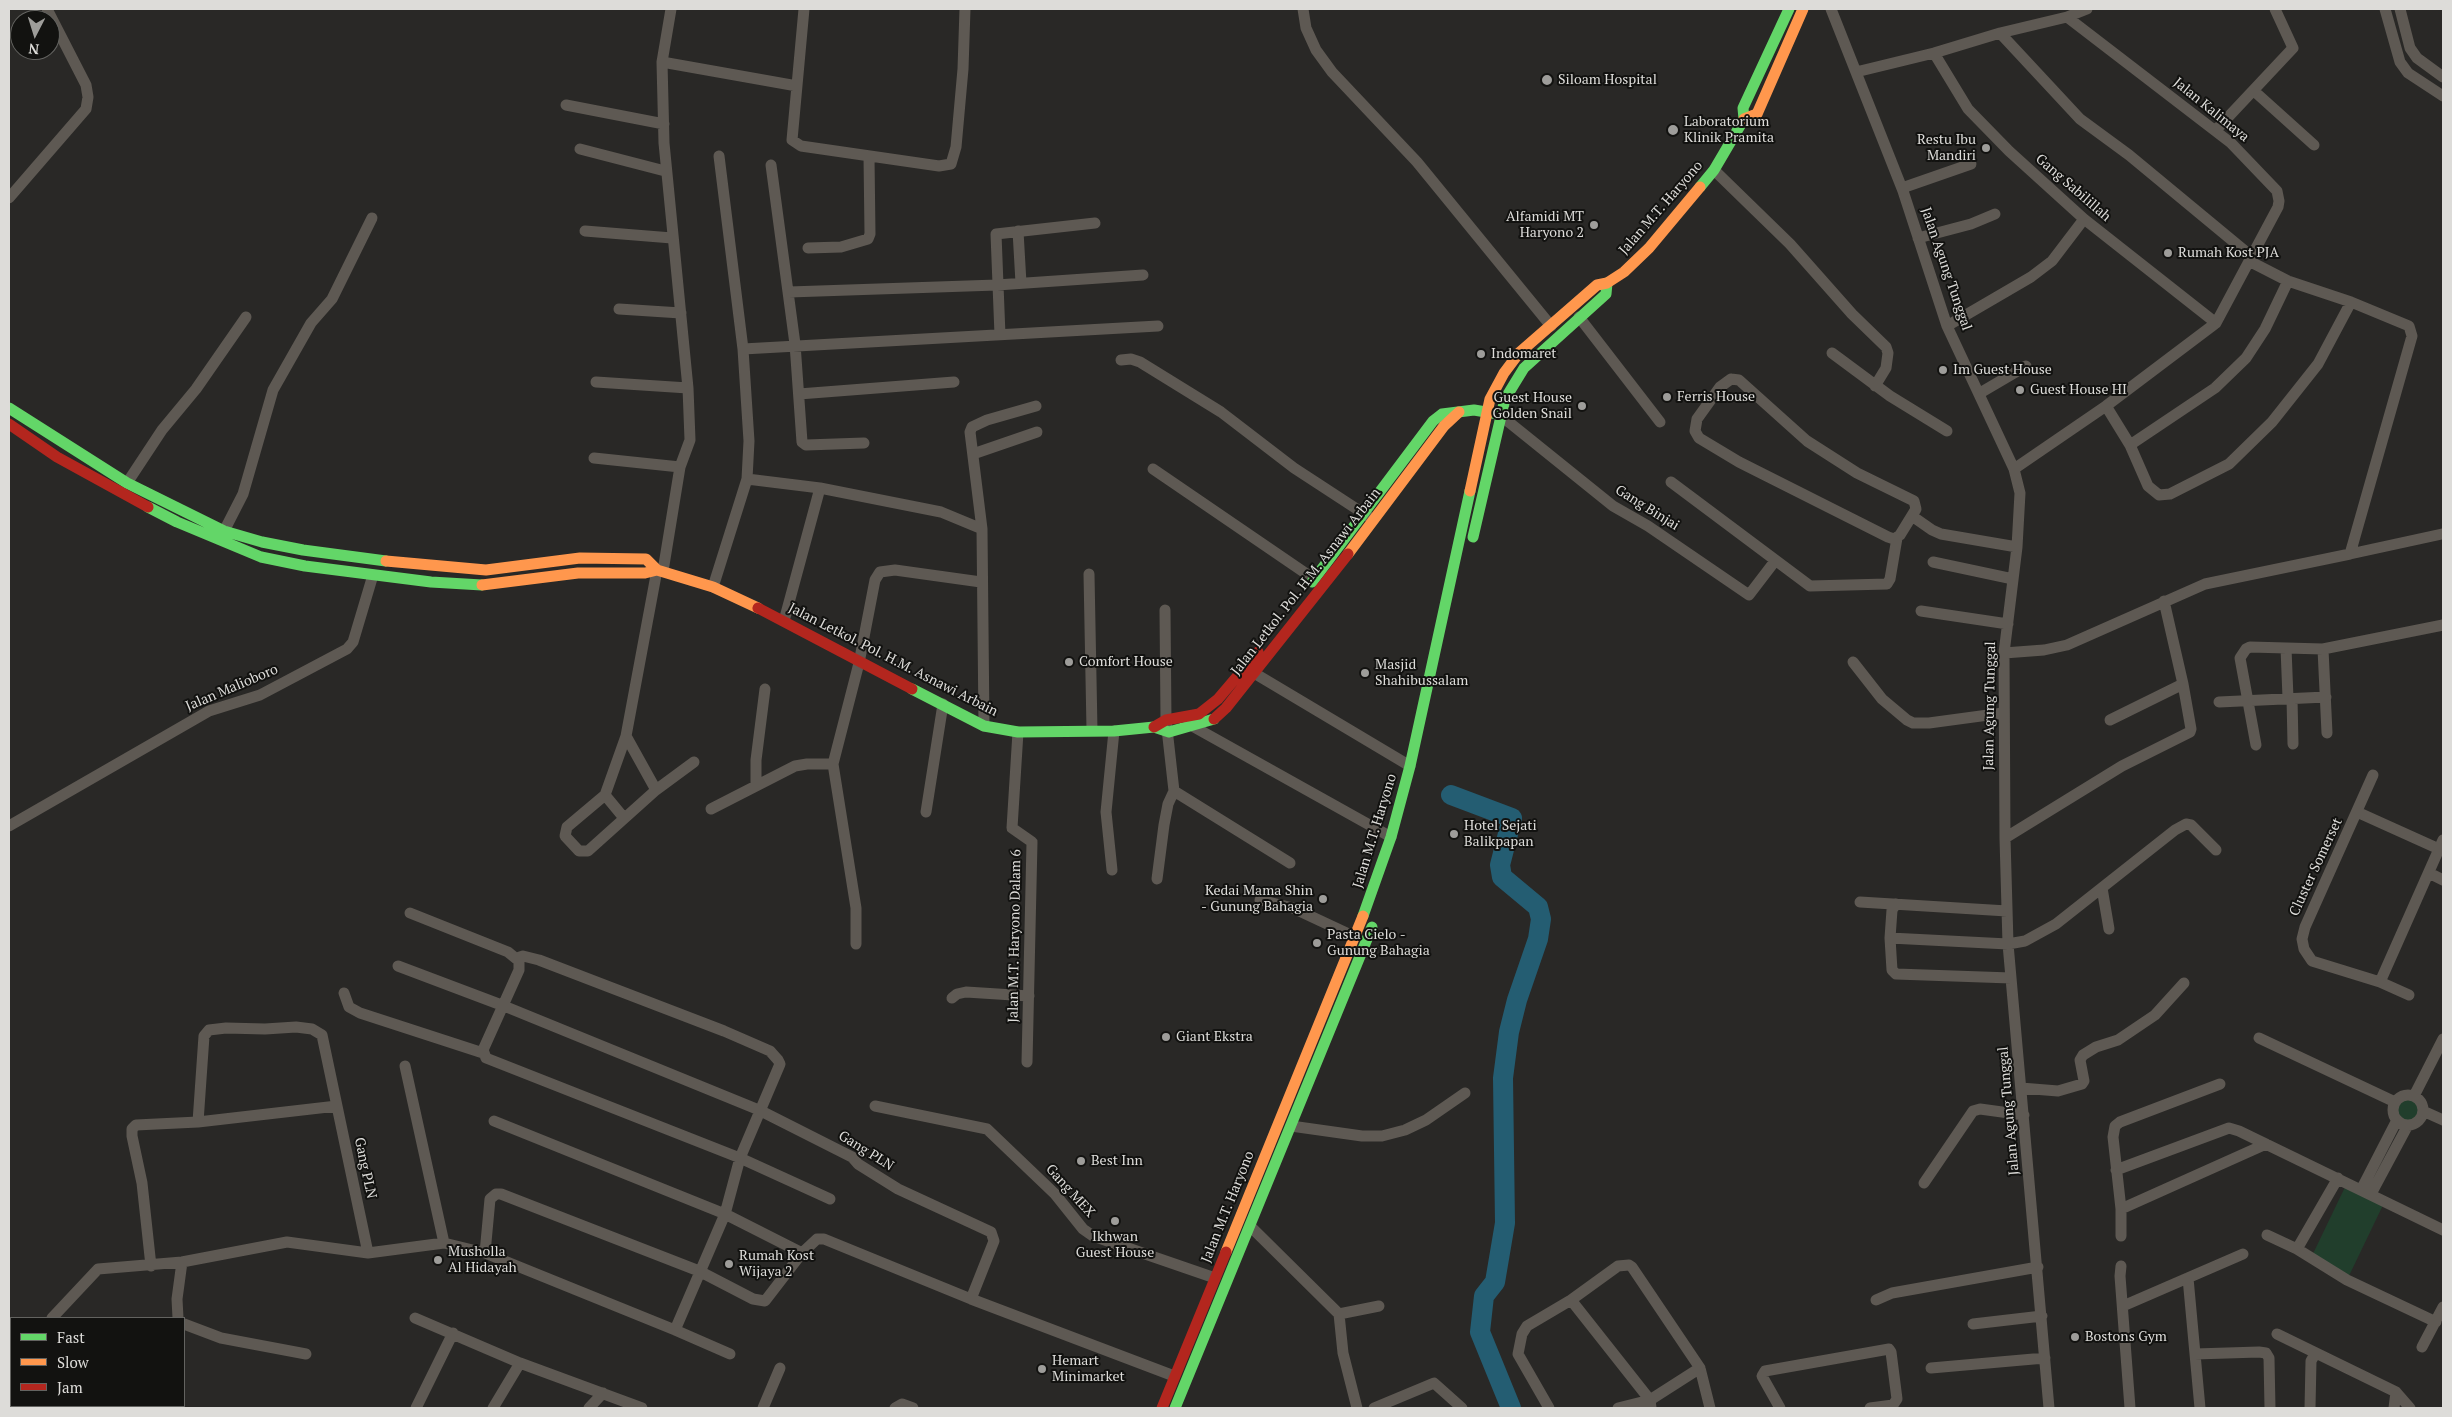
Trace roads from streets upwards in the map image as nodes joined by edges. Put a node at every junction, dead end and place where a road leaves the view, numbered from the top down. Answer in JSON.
{"nodes":[{"id":1,"x":47,"y":9,"type":"edge"},
{"id":2,"x":671,"y":9,"type":"edge"},
{"id":3,"x":804,"y":9,"type":"edge"},
{"id":4,"x":965,"y":9,"type":"edge"},
{"id":5,"x":1303,"y":9,"type":"edge"},
{"id":6,"x":1789,"y":9,"type":"edge"},
{"id":7,"x":1803,"y":9,"type":"edge"},
{"id":8,"x":1831,"y":9,"type":"edge"},
{"id":9,"x":2087,"y":9,"type":"edge"},
{"id":10,"x":2275,"y":9,"type":"edge"},
{"id":11,"x":2385,"y":9,"type":"edge"},
{"id":12,"x":2400,"y":9,"type":"edge"},
{"id":13,"x":2068,"y":17,"type":"junction"},
{"id":14,"x":2405,"y":28,"type":"junction"},
{"id":15,"x":2390,"y":32,"type":"junction"},
{"id":16,"x":2000,"y":33,"type":"junction"},
{"id":17,"x":1934,"y":53,"type":"junction"},
{"id":18,"x":662,"y":62,"type":"junction"},
{"id":19,"x":1856,"y":72,"type":"junction"},
{"id":20,"x":2443,"y":77,"type":"edge"},
{"id":21,"x":796,"y":86,"type":"junction"},
{"id":22,"x":2254,"y":91,"type":"junction"},
{"id":23,"x":2443,"y":96,"type":"edge"},
{"id":24,"x":566,"y":105,"type":"dead end"},
{"id":25,"x":1744,"y":119,"type":"junction"},
{"id":26,"x":664,"y":124,"type":"junction"},
{"id":27,"x":2216,"y":130,"type":"junction"},
{"id":28,"x":2314,"y":145,"type":"dead end"},
{"id":29,"x":580,"y":149,"type":"dead end"},
{"id":30,"x":719,"y":156,"type":"dead end"},
{"id":31,"x":869,"y":157,"type":"junction"},
{"id":32,"x":1971,"y":164,"type":"dead end"},
{"id":33,"x":771,"y":165,"type":"dead end"},
{"id":34,"x":1714,"y":170,"type":"junction"},
{"id":35,"x":665,"y":171,"type":"junction"},
{"id":36,"x":1902,"y":188,"type":"junction"},
{"id":37,"x":9,"y":198,"type":"edge"},
{"id":38,"x":1995,"y":214,"type":"dead end"},
{"id":39,"x":372,"y":218,"type":"dead end"},
{"id":40,"x":2084,"y":219,"type":"junction"},
{"id":41,"x":1095,"y":223,"type":"dead end"},
{"id":42,"x":1018,"y":230,"type":"junction"},
{"id":43,"x":585,"y":231,"type":"dead end"},
{"id":44,"x":672,"y":238,"type":"junction"},
{"id":45,"x":1918,"y":238,"type":"junction"},
{"id":46,"x":808,"y":248,"type":"dead end"},
{"id":47,"x":2250,"y":258,"type":"junction"},
{"id":48,"x":1143,"y":275,"type":"dead end"},
{"id":49,"x":2288,"y":281,"type":"junction"},
{"id":50,"x":1021,"y":283,"type":"junction"},
{"id":51,"x":1607,"y":283,"type":"junction"},
{"id":52,"x":997,"y":285,"type":"junction"},
{"id":53,"x":789,"y":292,"type":"junction"},
{"id":54,"x":2351,"y":302,"type":"junction"},
{"id":55,"x":619,"y":309,"type":"dead end"},
{"id":56,"x":681,"y":313,"type":"junction"},
{"id":57,"x":246,"y":317,"type":"dead end"},
{"id":58,"x":1579,"y":317,"type":"junction"},
{"id":59,"x":2216,"y":324,"type":"junction"},
{"id":60,"x":1158,"y":326,"type":"dead end"},
{"id":61,"x":1551,"y":326,"type":"junction"},
{"id":62,"x":1948,"y":326,"type":"junction"},
{"id":63,"x":1000,"y":335,"type":"junction"},
{"id":64,"x":796,"y":344,"type":"junction"},
{"id":65,"x":743,"y":348,"type":"junction"},
{"id":66,"x":1832,"y":353,"type":"dead end"},
{"id":67,"x":1121,"y":360,"type":"dead end"},
{"id":68,"x":2026,"y":366,"type":"dead end"},
{"id":69,"x":596,"y":382,"type":"dead end"},
{"id":70,"x":954,"y":382,"type":"dead end"},
{"id":71,"x":1875,"y":386,"type":"junction"},
{"id":72,"x":688,"y":388,"type":"junction"},
{"id":73,"x":1980,"y":393,"type":"junction"},
{"id":74,"x":799,"y":394,"type":"junction"},
{"id":75,"x":1036,"y":406,"type":"dead end"},
{"id":76,"x":2106,"y":406,"type":"junction"},
{"id":77,"x":9,"y":408,"type":"edge"},
{"id":78,"x":1486,"y":412,"type":"junction"},
{"id":79,"x":1500,"y":415,"type":"junction"},
{"id":80,"x":1660,"y":422,"type":"dead end"},
{"id":81,"x":9,"y":424,"type":"edge"},
{"id":82,"x":1947,"y":431,"type":"dead end"},
{"id":83,"x":1037,"y":432,"type":"dead end"},
{"id":84,"x":864,"y":443,"type":"dead end"},
{"id":85,"x":2130,"y":445,"type":"junction"},
{"id":86,"x":973,"y":454,"type":"junction"},
{"id":87,"x":594,"y":458,"type":"dead end"},
{"id":88,"x":680,"y":467,"type":"junction"},
{"id":89,"x":1153,"y":468,"type":"dead end"},
{"id":90,"x":2014,"y":469,"type":"junction"},
{"id":91,"x":747,"y":479,"type":"junction"},
{"id":92,"x":1671,"y":482,"type":"dead end"},
{"id":93,"x":127,"y":483,"type":"junction"},
{"id":94,"x":820,"y":488,"type":"junction"},
{"id":95,"x":1912,"y":516,"type":"junction"},
{"id":96,"x":1370,"y":517,"type":"junction"},
{"id":97,"x":982,"y":529,"type":"junction"},
{"id":98,"x":2442,"y":534,"type":"dead end"},
{"id":99,"x":222,"y":536,"type":"junction"},
{"id":100,"x":1897,"y":538,"type":"junction"},
{"id":101,"x":2017,"y":547,"type":"junction"},
{"id":102,"x":1470,"y":548,"type":"dead end"},
{"id":103,"x":2350,"y":554,"type":"junction"},
{"id":104,"x":1775,"y":561,"type":"junction"},
{"id":105,"x":1932,"y":562,"type":"dead end"},
{"id":106,"x":660,"y":570,"type":"junction"},
{"id":107,"x":373,"y":574,"type":"junction"},
{"id":108,"x":1089,"y":574,"type":"dead end"},
{"id":109,"x":1314,"y":579,"type":"junction"},
{"id":110,"x":2014,"y":579,"type":"junction"},
{"id":111,"x":981,"y":582,"type":"junction"},
{"id":112,"x":713,"y":587,"type":"junction"},
{"id":113,"x":2164,"y":600,"type":"junction"},
{"id":114,"x":1165,"y":610,"type":"dead end"},
{"id":115,"x":1921,"y":611,"type":"dead end"},
{"id":116,"x":784,"y":621,"type":"junction"},
{"id":117,"x":1453,"y":624,"type":"dead end"},
{"id":118,"x":2008,"y":624,"type":"junction"},
{"id":119,"x":2443,"y":625,"type":"edge"},
{"id":120,"x":2286,"y":648,"type":"junction"},
{"id":121,"x":2323,"y":649,"type":"junction"},
{"id":122,"x":2004,"y":653,"type":"junction"},
{"id":123,"x":1853,"y":662,"type":"dead end"},
{"id":124,"x":859,"y":663,"type":"junction"},
{"id":125,"x":1249,"y":670,"type":"junction"},
{"id":126,"x":2183,"y":684,"type":"junction"},
{"id":127,"x":765,"y":689,"type":"dead end"},
{"id":128,"x":2326,"y":697,"type":"junction"},
{"id":129,"x":2290,"y":698,"type":"junction"},
{"id":130,"x":2246,"y":700,"type":"junction"},
{"id":131,"x":2220,"y":702,"type":"dead end"},
{"id":132,"x":944,"y":704,"type":"junction"},
{"id":133,"x":2003,"y":713,"type":"junction"},
{"id":134,"x":1166,"y":720,"type":"junction"},
{"id":135,"x":2110,"y":720,"type":"dead end"},
{"id":136,"x":984,"y":726,"type":"junction"},
{"id":137,"x":1154,"y":727,"type":"junction"},
{"id":138,"x":1194,"y":727,"type":"junction"},
{"id":139,"x":1092,"y":730,"type":"junction"},
{"id":140,"x":1114,"y":731,"type":"junction"},
{"id":141,"x":1018,"y":732,"type":"junction"},
{"id":142,"x":1169,"y":732,"type":"junction"},
{"id":143,"x":2327,"y":733,"type":"dead end"},
{"id":144,"x":626,"y":736,"type":"junction"},
{"id":145,"x":2293,"y":744,"type":"dead end"},
{"id":146,"x":2256,"y":745,"type":"dead end"},
{"id":147,"x":694,"y":762,"type":"dead end"},
{"id":148,"x":833,"y":764,"type":"junction"},
{"id":149,"x":1412,"y":774,"type":"junction"},
{"id":150,"x":2373,"y":775,"type":"dead end"},
{"id":151,"x":756,"y":784,"type":"junction"},
{"id":152,"x":1174,"y":787,"type":"junction"},
{"id":153,"x":656,"y":790,"type":"junction"},
{"id":154,"x":605,"y":795,"type":"junction"},
{"id":155,"x":711,"y":809,"type":"dead end"},
{"id":156,"x":926,"y":812,"type":"dead end"},
{"id":157,"x":2357,"y":812,"type":"junction"},
{"id":158,"x":624,"y":818,"type":"junction"},
{"id":159,"x":9,"y":826,"type":"edge"},
{"id":160,"x":1406,"y":826,"type":"dead end"},
{"id":161,"x":2004,"y":838,"type":"junction"},
{"id":162,"x":1396,"y":841,"type":"junction"},
{"id":163,"x":2441,"y":844,"type":"edge"},
{"id":164,"x":2216,"y":850,"type":"dead end"},
{"id":165,"x":1290,"y":863,"type":"dead end"},
{"id":166,"x":1112,"y":870,"type":"dead end"},
{"id":167,"x":2429,"y":873,"type":"junction"},
{"id":168,"x":1157,"y":879,"type":"dead end"},
{"id":169,"x":2443,"y":880,"type":"edge"},
{"id":170,"x":2102,"y":888,"type":"junction"},
{"id":171,"x":1260,"y":900,"type":"dead end"},
{"id":172,"x":1860,"y":902,"type":"dead end"},
{"id":173,"x":1896,"y":904,"type":"junction"},
{"id":174,"x":2007,"y":911,"type":"junction"},
{"id":175,"x":410,"y":913,"type":"dead end"},
{"id":176,"x":1376,"y":914,"type":"dead end"},
{"id":177,"x":2109,"y":929,"type":"dead end"},
{"id":178,"x":1356,"y":937,"type":"junction"},
{"id":179,"x":1890,"y":938,"type":"junction"},
{"id":180,"x":856,"y":944,"type":"dead end"},
{"id":181,"x":2008,"y":944,"type":"junction"},
{"id":182,"x":517,"y":958,"type":"junction"},
{"id":183,"x":398,"y":966,"type":"dead end"},
{"id":184,"x":2011,"y":978,"type":"junction"},
{"id":185,"x":2380,"y":982,"type":"junction"},
{"id":186,"x":2184,"y":983,"type":"dead end"},
{"id":187,"x":344,"y":994,"type":"dead end"},
{"id":188,"x":2409,"y":995,"type":"dead end"},
{"id":189,"x":1028,"y":996,"type":"junction"},
{"id":190,"x":952,"y":998,"type":"dead end"},
{"id":191,"x":504,"y":1006,"type":"junction"},
{"id":192,"x":2259,"y":1038,"type":"dead end"},
{"id":193,"x":2443,"y":1039,"type":"edge"},
{"id":194,"x":483,"y":1053,"type":"junction"},
{"id":195,"x":1027,"y":1062,"type":"dead end"},
{"id":196,"x":405,"y":1066,"type":"dead end"},
{"id":197,"x":2220,"y":1084,"type":"dead end"},
{"id":198,"x":2022,"y":1088,"type":"junction"},
{"id":199,"x":1465,"y":1094,"type":"dead end"},
{"id":200,"x":2414,"y":1096,"type":"junction"},
{"id":201,"x":2394,"y":1102,"type":"junction"},
{"id":202,"x":337,"y":1106,"type":"junction"},
{"id":203,"x":876,"y":1106,"type":"dead end"},
{"id":204,"x":759,"y":1110,"type":"junction"},
{"id":205,"x":2423,"y":1111,"type":"junction"},
{"id":206,"x":2024,"y":1115,"type":"junction"},
{"id":207,"x":2443,"y":1120,"type":"edge"},
{"id":208,"x":494,"y":1121,"type":"dead end"},
{"id":209,"x":198,"y":1122,"type":"junction"},
{"id":210,"x":2403,"y":1123,"type":"junction"},
{"id":211,"x":1291,"y":1126,"type":"junction"},
{"id":212,"x":2266,"y":1144,"type":"junction"},
{"id":213,"x":740,"y":1158,"type":"junction"},
{"id":214,"x":2116,"y":1170,"type":"junction"},
{"id":215,"x":2338,"y":1178,"type":"junction"},
{"id":216,"x":1924,"y":1183,"type":"dead end"},
{"id":217,"x":2366,"y":1192,"type":"junction"},
{"id":218,"x":830,"y":1199,"type":"dead end"},
{"id":219,"x":2121,"y":1209,"type":"junction"},
{"id":220,"x":725,"y":1214,"type":"junction"},
{"id":221,"x":1250,"y":1226,"type":"junction"},
{"id":222,"x":2443,"y":1230,"type":"edge"},
{"id":223,"x":2267,"y":1235,"type":"dead end"},
{"id":224,"x":2121,"y":1236,"type":"dead end"},
{"id":225,"x":444,"y":1242,"type":"junction"},
{"id":226,"x":2297,"y":1250,"type":"junction"},
{"id":227,"x":368,"y":1253,"type":"junction"},
{"id":228,"x":485,"y":1253,"type":"junction"},
{"id":229,"x":802,"y":1253,"type":"junction"},
{"id":230,"x":2243,"y":1254,"type":"dead end"},
{"id":231,"x":182,"y":1262,"type":"junction"},
{"id":232,"x":151,"y":1266,"type":"junction"},
{"id":233,"x":2121,"y":1266,"type":"dead end"},
{"id":234,"x":2038,"y":1267,"type":"junction"},
{"id":235,"x":699,"y":1272,"type":"junction"},
{"id":236,"x":1215,"y":1278,"type":"junction"},
{"id":237,"x":2188,"y":1278,"type":"junction"},
{"id":238,"x":971,"y":1299,"type":"junction"},
{"id":239,"x":1571,"y":1300,"type":"junction"},
{"id":240,"x":1876,"y":1300,"type":"dead end"},
{"id":241,"x":1379,"y":1306,"type":"dead end"},
{"id":242,"x":2123,"y":1306,"type":"junction"},
{"id":243,"x":2443,"y":1307,"type":"edge"},
{"id":244,"x":1339,"y":1314,"type":"junction"},
{"id":245,"x":2042,"y":1316,"type":"junction"},
{"id":246,"x":53,"y":1317,"type":"edge"},
{"id":247,"x":178,"y":1317,"type":"edge"},
{"id":248,"x":415,"y":1318,"type":"dead end"},
{"id":249,"x":2436,"y":1322,"type":"junction"},
{"id":250,"x":185,"y":1324,"type":"edge"},
{"id":251,"x":1973,"y":1324,"type":"dead end"},
{"id":252,"x":675,"y":1330,"type":"junction"},
{"id":253,"x":453,"y":1333,"type":"junction"},
{"id":254,"x":2277,"y":1334,"type":"dead end"},
{"id":255,"x":2422,"y":1347,"type":"dead end"},
{"id":256,"x":306,"y":1354,"type":"dead end"},
{"id":257,"x":730,"y":1354,"type":"dead end"},
{"id":258,"x":2195,"y":1354,"type":"junction"},
{"id":259,"x":2315,"y":1354,"type":"junction"},
{"id":260,"x":2045,"y":1358,"type":"junction"},
{"id":261,"x":520,"y":1363,"type":"junction"},
{"id":262,"x":780,"y":1368,"type":"dead end"},
{"id":263,"x":1700,"y":1368,"type":"junction"},
{"id":264,"x":1931,"y":1368,"type":"dead end"},
{"id":265,"x":1174,"y":1376,"type":"junction"},
{"id":266,"x":603,"y":1392,"type":"junction"},
{"id":267,"x":2396,"y":1392,"type":"junction"},
{"id":268,"x":1650,"y":1404,"type":"edge"},
{"id":269,"x":416,"y":1408,"type":"edge"},
{"id":270,"x":493,"y":1408,"type":"edge"},
{"id":271,"x":589,"y":1408,"type":"edge"},
{"id":272,"x":642,"y":1408,"type":"edge"},
{"id":273,"x":763,"y":1408,"type":"edge"},
{"id":274,"x":895,"y":1408,"type":"edge"},
{"id":275,"x":913,"y":1408,"type":"edge"},
{"id":276,"x":1162,"y":1408,"type":"edge"},
{"id":277,"x":1175,"y":1408,"type":"edge"},
{"id":278,"x":1357,"y":1408,"type":"edge"},
{"id":279,"x":1374,"y":1408,"type":"edge"},
{"id":280,"x":1462,"y":1408,"type":"edge"},
{"id":281,"x":1549,"y":1408,"type":"edge"},
{"id":282,"x":1618,"y":1408,"type":"edge"},
{"id":283,"x":1710,"y":1408,"type":"edge"},
{"id":284,"x":1780,"y":1408,"type":"edge"},
{"id":285,"x":1870,"y":1408,"type":"edge"},
{"id":286,"x":2048,"y":1408,"type":"edge"},
{"id":287,"x":2130,"y":1408,"type":"edge"},
{"id":288,"x":2200,"y":1408,"type":"edge"},
{"id":289,"x":2270,"y":1408,"type":"edge"},
{"id":290,"x":2310,"y":1408,"type":"edge"},
{"id":291,"x":2394,"y":1408,"type":"edge"},
{"id":292,"x":2410,"y":1408,"type":"edge"}],
"edges":[{"from":1,"to":37,"type":"street"},
{"from":2,"to":18,"type":"street"},
{"from":3,"to":21,"type":"street"},
{"from":4,"to":31,"type":"street"},
{"from":5,"to":61,"type":"street"},
{"from":6,"to":25,"type":"street","name":"Jalan M.T. Haryono"},
{"from":7,"to":25,"type":"street","name":"Jalan M.T. Haryono"},
{"from":8,"to":19,"type":"street","name":"Jalan Agung Tunggal"},
{"from":9,"to":13,"type":"street"},
{"from":10,"to":22,"type":"street"},
{"from":11,"to":15,"type":"street"},
{"from":12,"to":14,"type":"street"},
{"from":13,"to":16,"type":"street"},
{"from":13,"to":27,"type":"street","name":"Jalan Kalimaya"},
{"from":14,"to":15,"type":"street"},
{"from":14,"to":20,"type":"street"},
{"from":15,"to":23,"type":"street"},
{"from":16,"to":17,"type":"street"},
{"from":16,"to":47,"type":"street"},
{"from":17,"to":19,"type":"street"},
{"from":17,"to":40,"type":"street","name":"Gang Sabilillah"},
{"from":18,"to":21,"type":"street"},
{"from":18,"to":26,"type":"street"},
{"from":19,"to":36,"type":"street","name":"Jalan Agung Tunggal"},
{"from":21,"to":31,"type":"street"},
{"from":22,"to":27,"type":"street"},
{"from":22,"to":28,"type":"street"},
{"from":24,"to":26,"type":"street"},
{"from":25,"to":34,"type":"street","name":"Jalan M.T. Haryono"},
{"from":26,"to":35,"type":"street"},
{"from":27,"to":47,"type":"street","name":"Jalan Kalimaya"},
{"from":29,"to":35,"type":"street"},
{"from":30,"to":65,"type":"street"},
{"from":31,"to":46,"type":"street"},
{"from":32,"to":36,"type":"street"},
{"from":33,"to":53,"type":"street"},
{"from":34,"to":51,"type":"street","name":"Jalan M.T. Haryono"},
{"from":34,"to":71,"type":"street"},
{"from":35,"to":44,"type":"street"},
{"from":36,"to":45,"type":"street","name":"Jalan Agung Tunggal"},
{"from":38,"to":45,"type":"street"},
{"from":39,"to":99,"type":"street"},
{"from":40,"to":59,"type":"street","name":"Gang Sabilillah"},
{"from":40,"to":62,"type":"street"},
{"from":41,"to":42,"type":"street"},
{"from":42,"to":50,"type":"street"},
{"from":42,"to":52,"type":"street"},
{"from":43,"to":44,"type":"street"},
{"from":44,"to":56,"type":"street"},
{"from":45,"to":62,"type":"street","name":"Jalan Agung Tunggal"},
{"from":47,"to":49,"type":"street"},
{"from":47,"to":59,"type":"street","name":"Jalan Kalimaya"},
{"from":48,"to":50,"type":"street"},
{"from":49,"to":54,"type":"street"},
{"from":49,"to":85,"type":"street"},
{"from":50,"to":52,"type":"street"},
{"from":51,"to":58,"type":"street","name":"Jalan M.T. Haryono"},
{"from":51,"to":61,"type":"street","name":"Jalan M.T. Haryono"},
{"from":52,"to":53,"type":"street"},
{"from":52,"to":63,"type":"street"},
{"from":53,"to":64,"type":"street"},
{"from":54,"to":85,"type":"street"},
{"from":54,"to":103,"type":"street"},
{"from":55,"to":56,"type":"street"},
{"from":56,"to":72,"type":"street"},
{"from":57,"to":93,"type":"street"},
{"from":58,"to":79,"type":"street","name":"Jalan M.T. Haryono"},
{"from":58,"to":80,"type":"street"},
{"from":59,"to":76,"type":"street","name":"Jalan Kalimaya"},
{"from":60,"to":63,"type":"street"},
{"from":61,"to":78,"type":"street","name":"Jalan M.T. Haryono"},
{"from":62,"to":73,"type":"street","name":"Jalan Agung Tunggal"},
{"from":63,"to":64,"type":"street"},
{"from":64,"to":65,"type":"street"},
{"from":64,"to":74,"type":"street"},
{"from":65,"to":91,"type":"street"},
{"from":66,"to":71,"type":"street"},
{"from":67,"to":96,"type":"street"},
{"from":68,"to":73,"type":"street"},
{"from":69,"to":72,"type":"street"},
{"from":70,"to":74,"type":"street"},
{"from":71,"to":82,"type":"street"},
{"from":72,"to":88,"type":"street"},
{"from":73,"to":90,"type":"street","name":"Jalan Agung Tunggal"},
{"from":74,"to":84,"type":"street"},
{"from":75,"to":86,"type":"street"},
{"from":76,"to":85,"type":"street"},
{"from":76,"to":90,"type":"street","name":"Jalan Kalimaya"},
{"from":77,"to":93,"type":"street","name":"Jalan Letkol. Pol. H.M. Asnawi Arbain"},
{"from":78,"to":79,"type":"street","name":"Jalan Letkol. Pol. H.M. Asnawi Arbain"},
{"from":78,"to":96,"type":"street","name":"Jalan Letkol. Pol. H.M. Asnawi Arbain"},
{"from":78,"to":149,"type":"street","name":"Jalan M.T. Haryono"},
{"from":79,"to":102,"type":"street","name":"Jalan M.T. Haryono"},
{"from":79,"to":104,"type":"street","name":"Gang Binjai"},
{"from":81,"to":99,"type":"street","name":"Jalan Letkol. Pol. H.M. Asnawi Arbain"},
{"from":83,"to":86,"type":"street"},
{"from":86,"to":97,"type":"street"},
{"from":87,"to":88,"type":"street"},
{"from":88,"to":106,"type":"street"},
{"from":89,"to":109,"type":"street"},
{"from":90,"to":101,"type":"street","name":"Jalan Agung Tunggal"},
{"from":91,"to":94,"type":"street"},
{"from":91,"to":112,"type":"street"},
{"from":92,"to":104,"type":"street"},
{"from":93,"to":99,"type":"street","name":"Jalan Letkol. Pol. H.M. Asnawi Arbain"},
{"from":94,"to":97,"type":"street"},
{"from":94,"to":116,"type":"street"},
{"from":95,"to":100,"type":"street"},
{"from":95,"to":100,"type":"street"},
{"from":95,"to":101,"type":"street"},
{"from":96,"to":109,"type":"street","name":"Jalan Letkol. Pol. H.M. Asnawi Arbain"},
{"from":96,"to":125,"type":"street","name":"Jalan Letkol. Pol. H.M. Asnawi Arbain"},
{"from":97,"to":111,"type":"street"},
{"from":98,"to":103,"type":"street"},
{"from":99,"to":106,"type":"street","name":"Jalan Letkol. Pol. H.M. Asnawi Arbain"},
{"from":99,"to":107,"type":"street","name":"Jalan Letkol. Pol. H.M. Asnawi Arbain"},
{"from":100,"to":104,"type":"street"},
{"from":101,"to":110,"type":"street","name":"Jalan Agung Tunggal"},
{"from":103,"to":113,"type":"street"},
{"from":105,"to":110,"type":"street"},
{"from":106,"to":107,"type":"street","name":"Jalan Letkol. Pol. H.M. Asnawi Arbain"},
{"from":106,"to":112,"type":"street","name":"Jalan Letkol. Pol. H.M. Asnawi Arbain"},
{"from":106,"to":144,"type":"street"},
{"from":107,"to":159,"type":"street","name":"Jalan Malioboro"},
{"from":108,"to":139,"type":"street"},
{"from":109,"to":125,"type":"street","name":"Jalan Letkol. Pol. H.M. Asnawi Arbain"},
{"from":110,"to":118,"type":"street","name":"Jalan Agung Tunggal"},
{"from":111,"to":124,"type":"street"},
{"from":111,"to":136,"type":"street"},
{"from":112,"to":116,"type":"street","name":"Jalan Letkol. Pol. H.M. Asnawi Arbain"},
{"from":113,"to":122,"type":"street"},
{"from":113,"to":126,"type":"street"},
{"from":114,"to":134,"type":"street"},
{"from":115,"to":118,"type":"street"},
{"from":116,"to":124,"type":"street","name":"Jalan Letkol. Pol. H.M. Asnawi Arbain"},
{"from":117,"to":149,"type":"street","name":"Jalan M.T. Haryono"},
{"from":118,"to":122,"type":"street","name":"Jalan Agung Tunggal"},
{"from":119,"to":121,"type":"street"},
{"from":120,"to":121,"type":"street"},
{"from":120,"to":129,"type":"street"},
{"from":120,"to":130,"type":"street"},
{"from":121,"to":128,"type":"street"},
{"from":122,"to":133,"type":"street","name":"Jalan Agung Tunggal"},
{"from":123,"to":133,"type":"street"},
{"from":124,"to":132,"type":"street","name":"Jalan Letkol. Pol. H.M. Asnawi Arbain"},
{"from":124,"to":148,"type":"street"},
{"from":125,"to":134,"type":"street","name":"Jalan Letkol. Pol. H.M. Asnawi Arbain"},
{"from":125,"to":138,"type":"street","name":"Jalan Letkol. Pol. H.M. Asnawi Arbain"},
{"from":125,"to":149,"type":"street"},
{"from":126,"to":135,"type":"street"},
{"from":126,"to":161,"type":"street"},
{"from":127,"to":151,"type":"street"},
{"from":128,"to":129,"type":"street"},
{"from":128,"to":143,"type":"street"},
{"from":129,"to":130,"type":"street"},
{"from":129,"to":145,"type":"street"},
{"from":130,"to":131,"type":"street"},
{"from":130,"to":146,"type":"street"},
{"from":132,"to":136,"type":"street","name":"Jalan Letkol. Pol. H.M. Asnawi Arbain"},
{"from":132,"to":156,"type":"street"},
{"from":133,"to":161,"type":"street","name":"Jalan Agung Tunggal"},
{"from":134,"to":137,"type":"street","name":"Jalan Letkol. Pol. H.M. Asnawi Arbain"},
{"from":134,"to":142,"type":"street"},
{"from":136,"to":141,"type":"street","name":"Jalan Letkol. Pol. H.M. Asnawi Arbain"},
{"from":137,"to":140,"type":"street","name":"Jalan Letkol. Pol. H.M. Asnawi Arbain"},
{"from":137,"to":142,"type":"street","name":"Jalan Letkol. Pol. H.M. Asnawi Arbain"},
{"from":138,"to":142,"type":"street","name":"Jalan Letkol. Pol. H.M. Asnawi Arbain"},
{"from":138,"to":162,"type":"street"},
{"from":139,"to":140,"type":"street","name":"Jalan Letkol. Pol. H.M. Asnawi Arbain"},
{"from":139,"to":141,"type":"street","name":"Jalan Letkol. Pol. H.M. Asnawi Arbain"},
{"from":140,"to":166,"type":"street"},
{"from":141,"to":189,"type":"street","name":"Jalan M.T. Haryono Dalam 6"},
{"from":142,"to":152,"type":"street"},
{"from":144,"to":153,"type":"street"},
{"from":144,"to":154,"type":"street"},
{"from":147,"to":153,"type":"street"},
{"from":148,"to":151,"type":"street"},
{"from":148,"to":180,"type":"street"},
{"from":149,"to":162,"type":"street","name":"Jalan M.T. Haryono"},
{"from":150,"to":157,"type":"street","name":"Cluster Somerset"},
{"from":151,"to":155,"type":"street"},
{"from":152,"to":165,"type":"street"},
{"from":152,"to":168,"type":"street"},
{"from":153,"to":158,"type":"street"},
{"from":154,"to":158,"type":"street"},
{"from":154,"to":158,"type":"street"},
{"from":157,"to":163,"type":"street"},
{"from":157,"to":185,"type":"street","name":"Cluster Somerset"},
{"from":160,"to":162,"type":"street","name":"Jalan M.T. Haryono"},
{"from":161,"to":174,"type":"street","name":"Jalan Agung Tunggal"},
{"from":162,"to":178,"type":"street","name":"Jalan M.T. Haryono"},
{"from":163,"to":167,"type":"street"},
{"from":164,"to":170,"type":"street"},
{"from":167,"to":169,"type":"street"},
{"from":167,"to":185,"type":"street"},
{"from":170,"to":177,"type":"street"},
{"from":170,"to":181,"type":"street"},
{"from":171,"to":178,"type":"street"},
{"from":172,"to":173,"type":"street"},
{"from":173,"to":174,"type":"street"},
{"from":173,"to":179,"type":"street"},
{"from":174,"to":181,"type":"street","name":"Jalan Agung Tunggal"},
{"from":175,"to":182,"type":"street"},
{"from":176,"to":211,"type":"street","name":"Jalan M.T. Haryono"},
{"from":178,"to":236,"type":"street","name":"Jalan M.T. Haryono"},
{"from":179,"to":181,"type":"street"},
{"from":179,"to":184,"type":"street"},
{"from":181,"to":184,"type":"street","name":"Jalan Agung Tunggal"},
{"from":182,"to":191,"type":"street"},
{"from":182,"to":204,"type":"street"},
{"from":183,"to":191,"type":"street","name":"Gang PLN"},
{"from":184,"to":198,"type":"street","name":"Jalan Agung Tunggal"},
{"from":185,"to":188,"type":"street","name":"Cluster Somerset"},
{"from":186,"to":198,"type":"street"},
{"from":187,"to":194,"type":"street"},
{"from":189,"to":190,"type":"street"},
{"from":189,"to":195,"type":"street","name":"Jalan M.T. Haryono Dalam 6"},
{"from":191,"to":194,"type":"street"},
{"from":191,"to":204,"type":"street","name":"Gang PLN"},
{"from":192,"to":201,"type":"street"},
{"from":193,"to":200,"type":"street"},
{"from":194,"to":213,"type":"street"},
{"from":196,"to":225,"type":"street"},
{"from":197,"to":214,"type":"street"},
{"from":198,"to":206,"type":"street","name":"Jalan Agung Tunggal"},
{"from":199,"to":211,"type":"street"},
{"from":200,"to":201,"type":"street"},
{"from":200,"to":205,"type":"street"},
{"from":201,"to":210,"type":"street"},
{"from":202,"to":209,"type":"street"},
{"from":202,"to":209,"type":"street","name":"Gang PLN"},
{"from":202,"to":227,"type":"street","name":"Gang PLN"},
{"from":203,"to":236,"type":"street","name":"Gang MEX"},
{"from":204,"to":213,"type":"street"},
{"from":204,"to":238,"type":"street","name":"Gang PLN"},
{"from":205,"to":207,"type":"street"},
{"from":205,"to":210,"type":"street"},
{"from":206,"to":216,"type":"street"},
{"from":206,"to":234,"type":"street","name":"Jalan Agung Tunggal"},
{"from":208,"to":220,"type":"street"},
{"from":209,"to":232,"type":"street"},
{"from":210,"to":217,"type":"street"},
{"from":211,"to":221,"type":"street","name":"Jalan M.T. Haryono"},
{"from":212,"to":214,"type":"street"},
{"from":212,"to":215,"type":"street"},
{"from":212,"to":219,"type":"street"},
{"from":213,"to":218,"type":"street"},
{"from":213,"to":220,"type":"street"},
{"from":214,"to":219,"type":"street"},
{"from":215,"to":217,"type":"street"},
{"from":215,"to":226,"type":"street"},
{"from":217,"to":222,"type":"street"},
{"from":219,"to":224,"type":"street"},
{"from":220,"to":229,"type":"street"},
{"from":220,"to":235,"type":"street"},
{"from":221,"to":244,"type":"street"},
{"from":221,"to":277,"type":"street","name":"Jalan M.T. Haryono"},
{"from":223,"to":226,"type":"street"},
{"from":225,"to":227,"type":"street"},
{"from":225,"to":228,"type":"street"},
{"from":226,"to":249,"type":"street"},
{"from":227,"to":231,"type":"street"},
{"from":228,"to":235,"type":"street"},
{"from":228,"to":252,"type":"street"},
{"from":229,"to":235,"type":"street"},
{"from":229,"to":238,"type":"street"},
{"from":230,"to":237,"type":"street"},
{"from":231,"to":232,"type":"street"},
{"from":231,"to":247,"type":"street"},
{"from":232,"to":246,"type":"street"},
{"from":233,"to":242,"type":"street"},
{"from":234,"to":240,"type":"street"},
{"from":234,"to":245,"type":"street","name":"Jalan Agung Tunggal"},
{"from":235,"to":252,"type":"street"},
{"from":236,"to":265,"type":"street","name":"Jalan M.T. Haryono"},
{"from":237,"to":242,"type":"street"},
{"from":237,"to":258,"type":"street"},
{"from":238,"to":265,"type":"street"},
{"from":239,"to":263,"type":"street"},
{"from":239,"to":268,"type":"street"},
{"from":239,"to":281,"type":"street"},
{"from":241,"to":244,"type":"street"},
{"from":242,"to":287,"type":"street"},
{"from":243,"to":249,"type":"street"},
{"from":244,"to":278,"type":"street"},
{"from":245,"to":251,"type":"street"},
{"from":245,"to":260,"type":"street","name":"Jalan Agung Tunggal"},
{"from":248,"to":253,"type":"street"},
{"from":249,"to":255,"type":"street"},
{"from":250,"to":256,"type":"street"},
{"from":252,"to":257,"type":"street"},
{"from":253,"to":261,"type":"street"},
{"from":253,"to":269,"type":"street"},
{"from":254,"to":259,"type":"street"},
{"from":258,"to":288,"type":"street"},
{"from":258,"to":289,"type":"street"},
{"from":259,"to":267,"type":"street"},
{"from":259,"to":290,"type":"street"},
{"from":260,"to":264,"type":"street"},
{"from":260,"to":286,"type":"street","name":"Jalan Agung Tunggal"},
{"from":261,"to":266,"type":"street"},
{"from":261,"to":270,"type":"street"},
{"from":262,"to":273,"type":"street"},
{"from":263,"to":268,"type":"street"},
{"from":263,"to":283,"type":"street"},
{"from":265,"to":276,"type":"street","name":"Jalan M.T. Haryono"},
{"from":266,"to":271,"type":"street"},
{"from":266,"to":272,"type":"street"},
{"from":267,"to":291,"type":"street"},
{"from":267,"to":292,"type":"street"},
{"from":268,"to":282,"type":"street"},
{"from":274,"to":275,"type":"street"},
{"from":279,"to":280,"type":"street"},
{"from":284,"to":285,"type":"street"}]}
